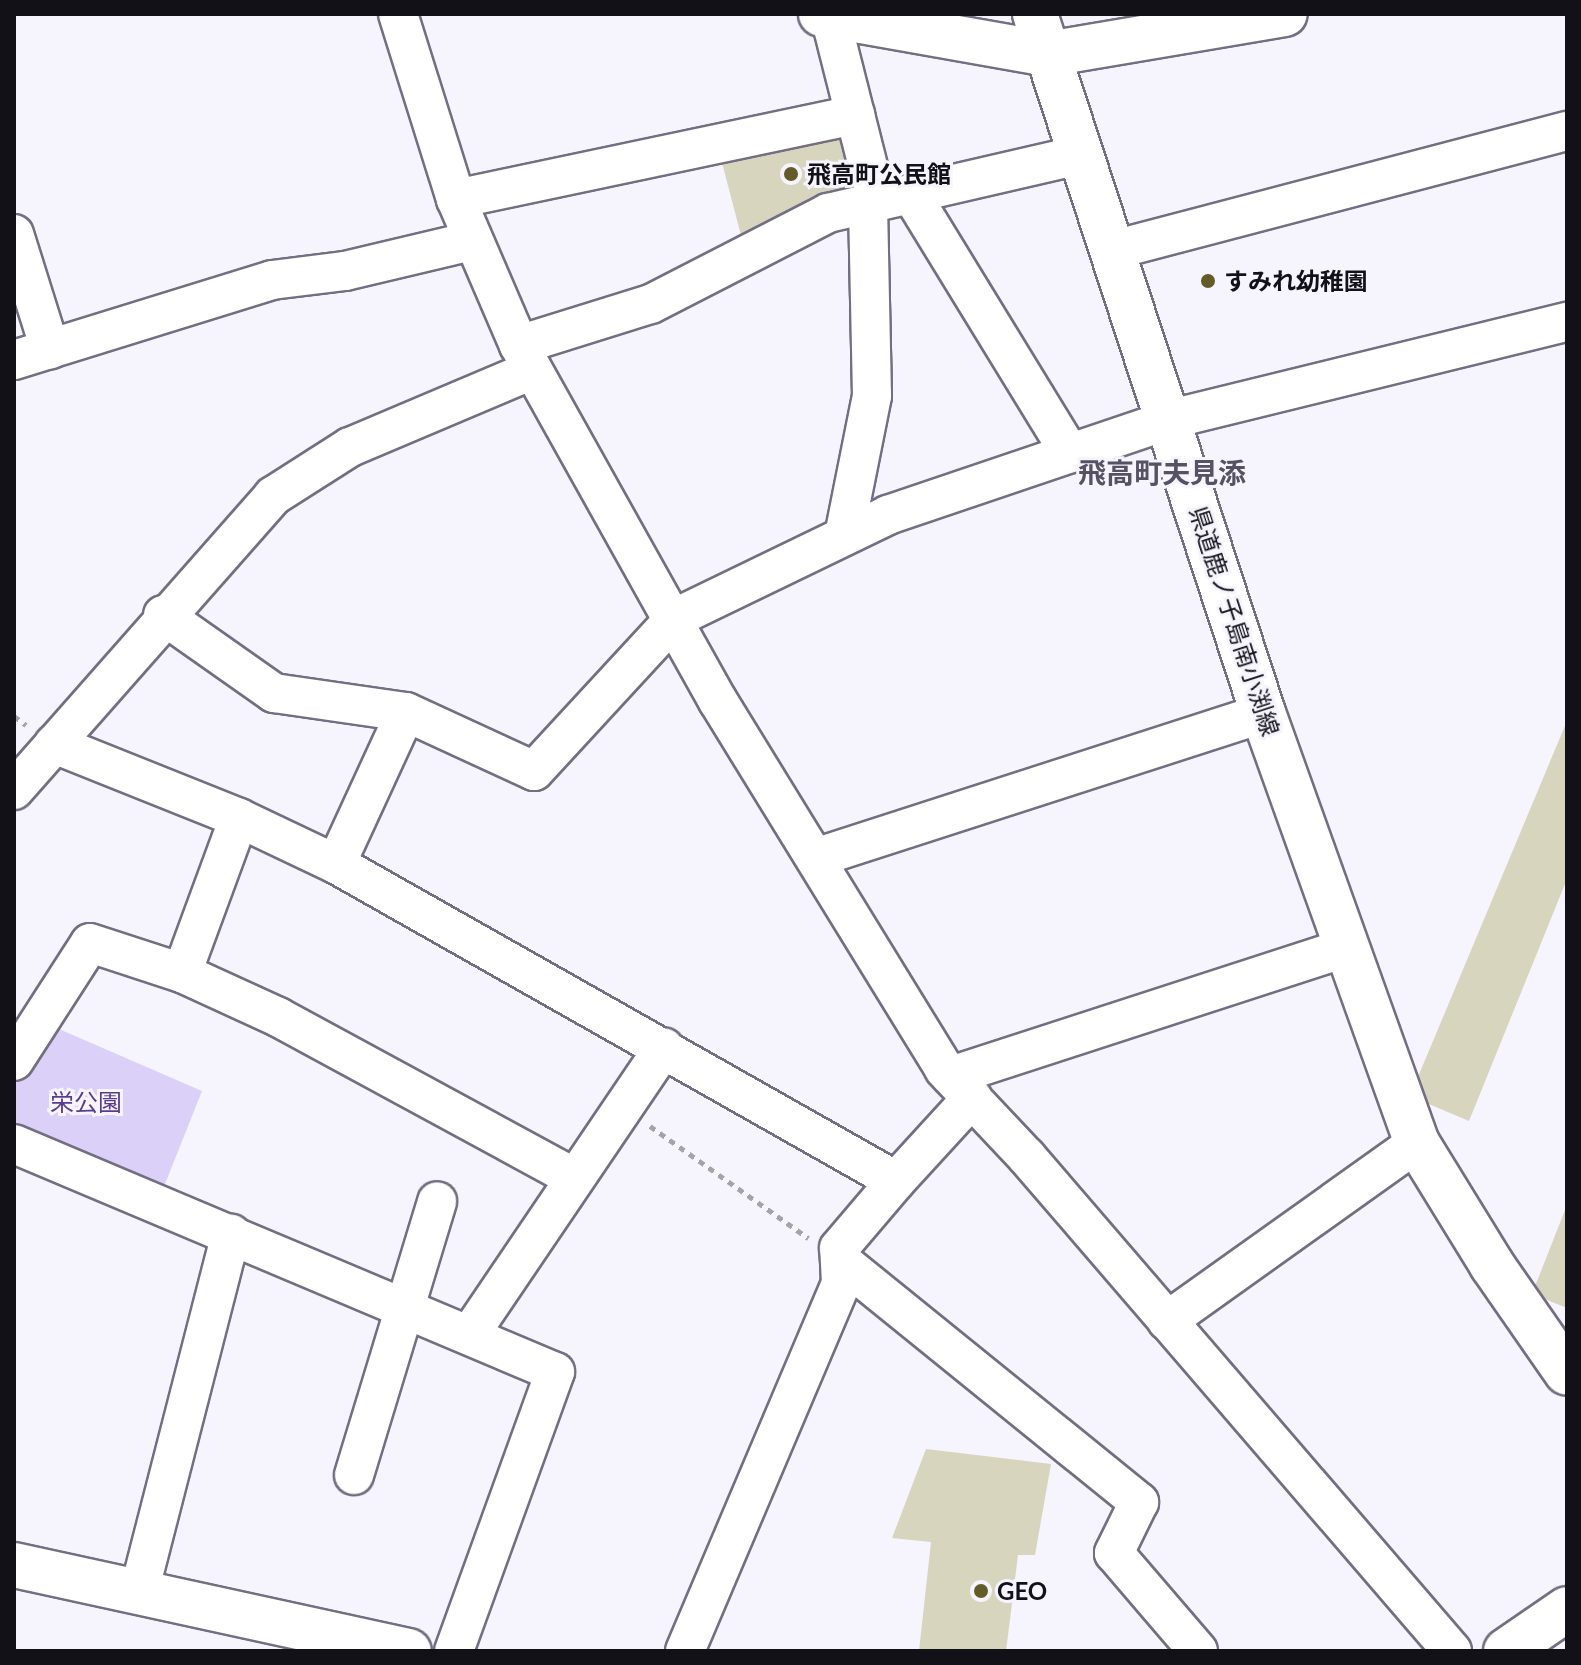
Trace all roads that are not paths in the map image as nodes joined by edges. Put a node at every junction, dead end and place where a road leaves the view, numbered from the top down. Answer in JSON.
{"nodes":[{"id":1,"x":398,"y":14,"type":"edge"},
{"id":2,"x":1285,"y":14,"type":"edge"},
{"id":3,"x":826,"y":15,"type":"edge"},
{"id":4,"x":1042,"y":34,"type":"edge"},
{"id":5,"x":855,"y":115,"type":"junction"},
{"id":6,"x":1567,"y":131,"type":"edge"},
{"id":7,"x":1080,"y":155,"type":"junction"},
{"id":8,"x":456,"y":199,"type":"junction"},
{"id":9,"x":885,"y":200,"type":"junction"},
{"id":10,"x":14,"y":234,"type":"edge"},
{"id":11,"x":472,"y":241,"type":"junction"},
{"id":12,"x":1113,"y":250,"type":"junction"},
{"id":13,"x":1567,"y":322,"type":"edge"},
{"id":14,"x":50,"y":349,"type":"junction"},
{"id":15,"x":526,"y":358,"type":"junction"},
{"id":16,"x":14,"y":360,"type":"edge"},
{"id":17,"x":1171,"y":419,"type":"junction"},
{"id":18,"x":1070,"y":453,"type":"junction"},
{"id":19,"x":844,"y":536,"type":"junction"},
{"id":20,"x":163,"y":615,"type":"junction"},
{"id":21,"x":675,"y":618,"type":"junction"},
{"id":22,"x":406,"y":712,"type":"junction"},
{"id":23,"x":1263,"y":713,"type":"junction"},
{"id":24,"x":54,"y":744,"type":"junction"},
{"id":25,"x":14,"y":790,"type":"edge"},
{"id":26,"x":239,"y":818,"type":"junction"},
{"id":27,"x":818,"y":857,"type":"junction"},
{"id":28,"x":336,"y":864,"type":"junction"},
{"id":29,"x":1345,"y":948,"type":"junction"},
{"id":30,"x":182,"y":973,"type":"junction"},
{"id":31,"x":664,"y":1047,"type":"junction"},
{"id":32,"x":14,"y":1061,"type":"edge"},
{"id":33,"x":961,"y":1087,"type":"junction"},
{"id":34,"x":1417,"y":1143,"type":"junction"},
{"id":35,"x":14,"y":1144,"type":"edge"},
{"id":36,"x":575,"y":1178,"type":"junction"},
{"id":37,"x":896,"y":1181,"type":"junction"},
{"id":38,"x":437,"y":1201,"type":"dead end"},
{"id":39,"x":231,"y":1234,"type":"junction"},
{"id":40,"x":840,"y":1260,"type":"junction"},
{"id":41,"x":403,"y":1305,"type":"junction"},
{"id":42,"x":1167,"y":1321,"type":"junction"},
{"id":43,"x":470,"y":1334,"type":"junction"},
{"id":44,"x":1567,"y":1373,"type":"edge"},
{"id":45,"x":354,"y":1475,"type":"dead end"},
{"id":46,"x":14,"y":1565,"type":"edge"},
{"id":47,"x":139,"y":1592,"type":"junction"},
{"id":48,"x":1567,"y":1609,"type":"edge"},
{"id":49,"x":409,"y":1651,"type":"edge"},
{"id":50,"x":454,"y":1651,"type":"edge"},
{"id":51,"x":685,"y":1651,"type":"edge"},
{"id":52,"x":1198,"y":1651,"type":"edge"},
{"id":53,"x":1452,"y":1651,"type":"edge"},
{"id":54,"x":1506,"y":1651,"type":"edge"}],
"edges":[{"from":1,"to":8,"type":"street"},
{"from":2,"to":4,"type":"main road"},
{"from":3,"to":4,"type":"main road"},
{"from":3,"to":5,"type":"street"},
{"from":4,"to":7,"type":"main road","name":"県道鹿ノ子島南小渕線"},
{"from":5,"to":8,"type":"street"},
{"from":5,"to":9,"type":"street"},
{"from":6,"to":12,"type":"street"},
{"from":7,"to":9,"type":"street"},
{"from":7,"to":12,"type":"main road","name":"県道鹿ノ子島南小渕線"},
{"from":8,"to":11,"type":"street"},
{"from":9,"to":15,"type":"street"},
{"from":9,"to":18,"type":"street"},
{"from":9,"to":19,"type":"street"},
{"from":10,"to":14,"type":"street"},
{"from":11,"to":14,"type":"street"},
{"from":11,"to":15,"type":"street"},
{"from":12,"to":17,"type":"main road","name":"県道鹿ノ子島南小渕線"},
{"from":13,"to":17,"type":"street"},
{"from":14,"to":16,"type":"street"},
{"from":15,"to":20,"type":"street"},
{"from":15,"to":21,"type":"street"},
{"from":17,"to":18,"type":"street"},
{"from":17,"to":23,"type":"main road","name":"県道鹿ノ子島南小渕線"},
{"from":18,"to":19,"type":"street"},
{"from":19,"to":21,"type":"street"},
{"from":20,"to":22,"type":"street"},
{"from":20,"to":24,"type":"street"},
{"from":21,"to":22,"type":"street"},
{"from":21,"to":27,"type":"street"},
{"from":22,"to":28,"type":"street"},
{"from":23,"to":27,"type":"street"},
{"from":23,"to":29,"type":"main road","name":"県道鹿ノ子島南小渕線"},
{"from":24,"to":25,"type":"street"},
{"from":24,"to":26,"type":"street"},
{"from":26,"to":28,"type":"street"},
{"from":26,"to":30,"type":"street"},
{"from":27,"to":33,"type":"street"},
{"from":28,"to":31,"type":"street"},
{"from":29,"to":33,"type":"street"},
{"from":29,"to":34,"type":"main road","name":"県道鹿ノ子島南小渕線"},
{"from":30,"to":32,"type":"street"},
{"from":30,"to":36,"type":"street"},
{"from":31,"to":36,"type":"street"},
{"from":31,"to":37,"type":"street"},
{"from":33,"to":37,"type":"street"},
{"from":33,"to":42,"type":"street"},
{"from":34,"to":42,"type":"street"},
{"from":34,"to":44,"type":"main road","name":"県道鹿ノ子島南小渕線"},
{"from":35,"to":39,"type":"street"},
{"from":36,"to":43,"type":"street"},
{"from":37,"to":40,"type":"street"},
{"from":38,"to":41,"type":"street"},
{"from":39,"to":41,"type":"street"},
{"from":39,"to":47,"type":"street"},
{"from":40,"to":51,"type":"street"},
{"from":40,"to":52,"type":"street"},
{"from":41,"to":43,"type":"street"},
{"from":41,"to":45,"type":"street"},
{"from":42,"to":53,"type":"street"},
{"from":43,"to":50,"type":"street"},
{"from":46,"to":47,"type":"main road"},
{"from":47,"to":49,"type":"main road"},
{"from":48,"to":54,"type":"main road"}]}
